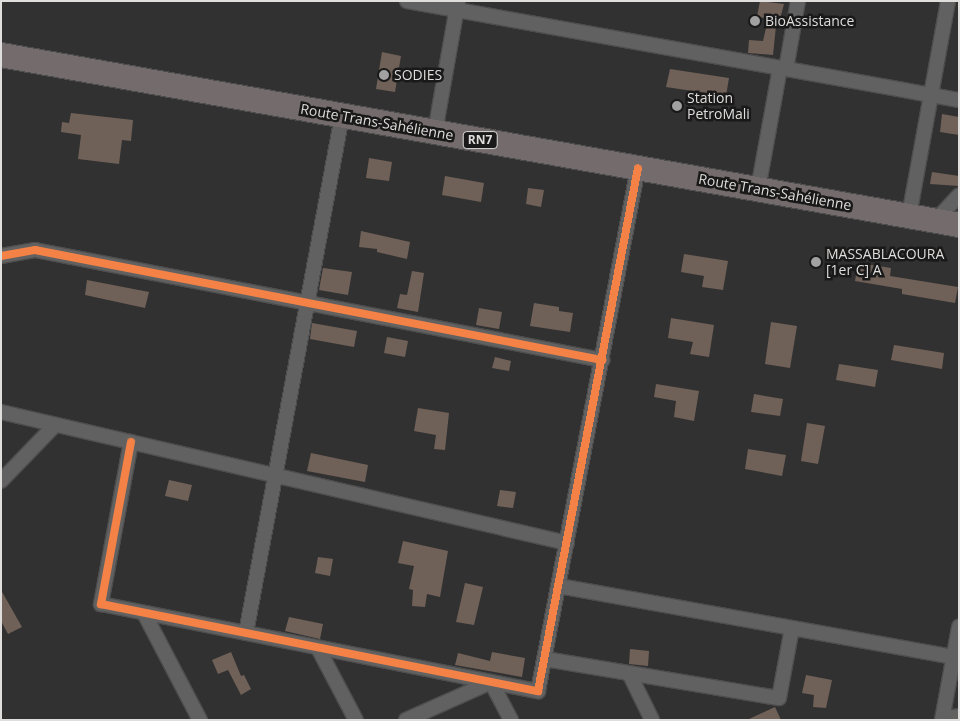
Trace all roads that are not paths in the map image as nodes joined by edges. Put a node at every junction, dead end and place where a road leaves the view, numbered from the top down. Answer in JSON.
{"nodes":[{"id":1,"x":407,"y":1,"type":"edge"},
{"id":2,"x":798,"y":1,"type":"edge"},
{"id":3,"x":948,"y":1,"type":"edge"},
{"id":4,"x":458,"y":6,"type":"edge"},
{"id":5,"x":1,"y":55,"type":"edge"},
{"id":6,"x":783,"y":68,"type":"junction"},
{"id":7,"x":931,"y":94,"type":"junction"},
{"id":8,"x":959,"y":100,"type":"edge"},
{"id":9,"x":342,"y":116,"type":"junction"},
{"id":10,"x":435,"y":132,"type":"junction"},
{"id":11,"x":638,"y":168,"type":"junction"},
{"id":12,"x":758,"y":189,"type":"junction"},
{"id":13,"x":959,"y":195,"type":"edge"},
{"id":14,"x":909,"y":216,"type":"junction"},
{"id":15,"x":935,"y":221,"type":"junction"},
{"id":16,"x":959,"y":225,"type":"edge"},
{"id":17,"x":1,"y":256,"type":"edge"},
{"id":18,"x":308,"y":303,"type":"junction"},
{"id":19,"x":602,"y":360,"type":"junction"},
{"id":20,"x":1,"y":412,"type":"edge"},
{"id":21,"x":55,"y":425,"type":"junction"},
{"id":22,"x":131,"y":442,"type":"junction"},
{"id":23,"x":275,"y":475,"type":"junction"},
{"id":24,"x":1,"y":481,"type":"edge"},
{"id":25,"x":567,"y":543,"type":"junction"},
{"id":26,"x":559,"y":586,"type":"junction"},
{"id":27,"x":144,"y":612,"type":"junction"},
{"id":28,"x":959,"y":627,"type":"edge"},
{"id":29,"x":792,"y":628,"type":"junction"},
{"id":30,"x":246,"y":633,"type":"junction"},
{"id":31,"x":318,"y":648,"type":"junction"},
{"id":32,"x":953,"y":658,"type":"junction"},
{"id":33,"x":545,"y":660,"type":"junction"},
{"id":34,"x":628,"y":673,"type":"junction"},
{"id":35,"x":491,"y":682,"type":"junction"},
{"id":36,"x":959,"y":718,"type":"edge"},
{"id":37,"x":200,"y":720,"type":"edge"},
{"id":38,"x":356,"y":720,"type":"edge"},
{"id":39,"x":406,"y":720,"type":"edge"},
{"id":40,"x":511,"y":720,"type":"edge"},
{"id":41,"x":652,"y":720,"type":"edge"},
{"id":42,"x":942,"y":720,"type":"edge"},
{"id":43,"x":947,"y":720,"type":"edge"}],
"edges":[{"from":1,"to":4,"type":"street"},
{"from":2,"to":6,"type":"street"},
{"from":3,"to":7,"type":"street"},
{"from":4,"to":6,"type":"street"},
{"from":4,"to":10,"type":"street"},
{"from":5,"to":9,"type":"highway","name":"Route Trans-Sahélienne","number":"RN7"},
{"from":6,"to":7,"type":"street"},
{"from":6,"to":12,"type":"street"},
{"from":7,"to":8,"type":"street"},
{"from":7,"to":14,"type":"street"},
{"from":9,"to":10,"type":"highway","name":"Route Trans-Sahélienne","number":"RN7"},
{"from":9,"to":18,"type":"street"},
{"from":10,"to":11,"type":"highway","name":"Route Trans-Sahélienne","number":"RN7"},
{"from":11,"to":12,"type":"highway","name":"Route Trans-Sahélienne","number":"RN7"},
{"from":11,"to":19,"type":"street"},
{"from":12,"to":14,"type":"highway","name":"Route Trans-Sahélienne","number":"RN7"},
{"from":13,"to":15,"type":"street"},
{"from":14,"to":15,"type":"highway","name":"Route Trans-Sahélienne","number":"RN7"},
{"from":15,"to":16,"type":"highway","name":"Route Trans-Sahélienne","number":"RN7"},
{"from":17,"to":18,"type":"street"},
{"from":18,"to":19,"type":"street"},
{"from":18,"to":23,"type":"street"},
{"from":19,"to":25,"type":"street"},
{"from":20,"to":21,"type":"street"},
{"from":21,"to":22,"type":"street"},
{"from":21,"to":24,"type":"street"},
{"from":22,"to":23,"type":"street"},
{"from":22,"to":27,"type":"street"},
{"from":23,"to":25,"type":"street"},
{"from":23,"to":30,"type":"street"},
{"from":25,"to":26,"type":"street"},
{"from":26,"to":29,"type":"street"},
{"from":26,"to":33,"type":"street"},
{"from":27,"to":30,"type":"street"},
{"from":27,"to":37,"type":"street"},
{"from":28,"to":32,"type":"street"},
{"from":29,"to":32,"type":"street"},
{"from":29,"to":34,"type":"street"},
{"from":30,"to":31,"type":"street"},
{"from":31,"to":35,"type":"street"},
{"from":31,"to":38,"type":"street"},
{"from":32,"to":42,"type":"street"},
{"from":33,"to":34,"type":"street"},
{"from":33,"to":35,"type":"street"},
{"from":34,"to":41,"type":"street"},
{"from":35,"to":39,"type":"street"},
{"from":35,"to":40,"type":"street"},
{"from":36,"to":43,"type":"street"}]}
